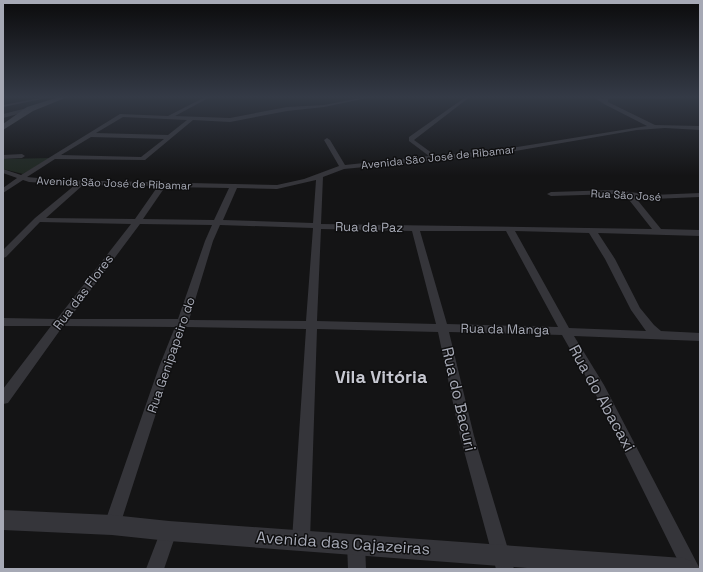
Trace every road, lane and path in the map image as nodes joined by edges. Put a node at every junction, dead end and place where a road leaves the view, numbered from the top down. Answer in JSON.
{"nodes":[{"id":1,"x":109,"y":123,"type":"edge"},
{"id":2,"x":186,"y":123,"type":"edge"},
{"id":3,"x":432,"y":123,"type":"edge"},
{"id":4,"x":647,"y":123,"type":"edge"},
{"id":5,"x":654,"y":127,"type":"junction"},
{"id":6,"x":700,"y":128,"type":"edge"},
{"id":7,"x":90,"y":135,"type":"junction"},
{"id":8,"x":169,"y":137,"type":"junction"},
{"id":9,"x":327,"y":140,"type":"dead end"},
{"id":10,"x":22,"y":156,"type":"dead end"},
{"id":11,"x":3,"y":157,"type":"edge"},
{"id":12,"x":54,"y":157,"type":"junction"},
{"id":13,"x":435,"y":158,"type":"junction"},
{"id":14,"x":343,"y":168,"type":"junction"},
{"id":15,"x":3,"y":171,"type":"edge"},
{"id":16,"x":320,"y":177,"type":"junction"},
{"id":17,"x":22,"y":178,"type":"junction"},
{"id":18,"x":81,"y":183,"type":"junction"},
{"id":19,"x":163,"y":184,"type":"junction"},
{"id":20,"x":234,"y":186,"type":"junction"},
{"id":21,"x":3,"y":191,"type":"edge"},
{"id":22,"x":628,"y":193,"type":"junction"},
{"id":23,"x":552,"y":194,"type":"dead end"},
{"id":24,"x":700,"y":195,"type":"edge"},
{"id":25,"x":38,"y":220,"type":"junction"},
{"id":26,"x":138,"y":222,"type":"junction"},
{"id":27,"x":218,"y":223,"type":"junction"},
{"id":28,"x":318,"y":226,"type":"junction"},
{"id":29,"x":415,"y":228,"type":"junction"},
{"id":30,"x":510,"y":230,"type":"junction"},
{"id":31,"x":592,"y":230,"type":"junction"},
{"id":32,"x":659,"y":232,"type":"junction"},
{"id":33,"x":700,"y":233,"type":"edge"},
{"id":34,"x":3,"y":254,"type":"edge"},
{"id":35,"x":3,"y":322,"type":"edge"},
{"id":36,"x":60,"y":322,"type":"junction"},
{"id":37,"x":183,"y":322,"type":"junction"},
{"id":38,"x":311,"y":326,"type":"junction"},
{"id":39,"x":443,"y":328,"type":"junction"},
{"id":40,"x":565,"y":330,"type":"junction"},
{"id":41,"x":658,"y":335,"type":"junction"},
{"id":42,"x":700,"y":337,"type":"edge"},
{"id":43,"x":3,"y":399,"type":"edge"},
{"id":44,"x":3,"y":520,"type":"edge"},
{"id":45,"x":112,"y":525,"type":"junction"},
{"id":46,"x":169,"y":531,"type":"junction"},
{"id":47,"x":301,"y":540,"type":"junction"},
{"id":48,"x":356,"y":544,"type":"junction"},
{"id":49,"x":504,"y":562,"type":"edge"},
{"id":50,"x":155,"y":569,"type":"edge"},
{"id":51,"x":357,"y":569,"type":"edge"},
{"id":52,"x":682,"y":569,"type":"edge"},
{"id":53,"x":692,"y":569,"type":"edge"}],
"edges":[{"from":1,"to":7,"type":"street"},
{"from":2,"to":8,"type":"street"},
{"from":3,"to":13,"type":"street"},
{"from":4,"to":5,"type":"street"},
{"from":5,"to":6,"type":"street","name":"Avenida São José de Ribamar"},
{"from":5,"to":13,"type":"street","name":"Avenida São José de Ribamar"},
{"from":7,"to":8,"type":"street"},
{"from":7,"to":12,"type":"street"},
{"from":8,"to":12,"type":"street"},
{"from":9,"to":14,"type":"street","name":"Avenida São José de Ribamar"},
{"from":10,"to":11,"type":"street"},
{"from":12,"to":17,"type":"street"},
{"from":13,"to":14,"type":"street","name":"Avenida São José de Ribamar"},
{"from":14,"to":16,"type":"street","name":"Avenida São José de Ribamar"},
{"from":15,"to":17,"type":"street","name":"Avenida São José de Ribamar"},
{"from":16,"to":20,"type":"street","name":"Avenida São José de Ribamar"},
{"from":16,"to":28,"type":"street"},
{"from":17,"to":18,"type":"street","name":"Avenida São José de Ribamar"},
{"from":17,"to":21,"type":"street"},
{"from":18,"to":19,"type":"street","name":"Avenida São José de Ribamar"},
{"from":18,"to":25,"type":"street"},
{"from":19,"to":20,"type":"street","name":"Avenida São José de Ribamar"},
{"from":19,"to":26,"type":"street","name":"Rua das Flores"},
{"from":20,"to":27,"type":"street","name":"Rua Genipapeiro do"},
{"from":22,"to":23,"type":"street","name":"Rua São José"},
{"from":22,"to":24,"type":"street","name":"Rua São José"},
{"from":22,"to":32,"type":"street"},
{"from":25,"to":26,"type":"street","name":"Rua da Paz"},
{"from":25,"to":34,"type":"street"},
{"from":26,"to":27,"type":"street","name":"Rua da Paz"},
{"from":26,"to":36,"type":"street","name":"Rua das Flores"},
{"from":27,"to":28,"type":"street","name":"Rua da Paz"},
{"from":27,"to":37,"type":"street","name":"Rua Genipapeiro do"},
{"from":28,"to":29,"type":"street","name":"Rua da Paz"},
{"from":28,"to":38,"type":"street"},
{"from":29,"to":30,"type":"street","name":"Rua da Paz"},
{"from":29,"to":39,"type":"street","name":"Rua do Bacuri"},
{"from":30,"to":31,"type":"street","name":"Rua da Paz"},
{"from":30,"to":40,"type":"street","name":"Rua do Abacaxi"},
{"from":31,"to":32,"type":"street","name":"Rua da Paz"},
{"from":31,"to":41,"type":"street"},
{"from":32,"to":33,"type":"street","name":"Rua da Paz"},
{"from":35,"to":36,"type":"street","name":"Rua da Manga"},
{"from":36,"to":37,"type":"street","name":"Rua da Manga"},
{"from":36,"to":43,"type":"street","name":"Rua das Flores"},
{"from":37,"to":38,"type":"street","name":"Rua da Manga"},
{"from":37,"to":45,"type":"street","name":"Rua Genipapeiro do"},
{"from":38,"to":39,"type":"street","name":"Rua da Manga"},
{"from":38,"to":47,"type":"street"},
{"from":39,"to":40,"type":"street","name":"Rua da Manga"},
{"from":39,"to":49,"type":"street","name":"Rua do Bacuri"},
{"from":40,"to":41,"type":"street","name":"Rua da Manga"},
{"from":40,"to":53,"type":"street","name":"Rua do Abacaxi"},
{"from":41,"to":42,"type":"street","name":"Rua da Manga"},
{"from":44,"to":45,"type":"street","name":"Avenida das Cajazeiras"},
{"from":45,"to":46,"type":"street","name":"Avenida das Cajazeiras"},
{"from":46,"to":47,"type":"street","name":"Avenida das Cajazeiras"},
{"from":46,"to":50,"type":"street"},
{"from":47,"to":48,"type":"street","name":"Avenida das Cajazeiras"},
{"from":48,"to":49,"type":"street","name":"Avenida das Cajazeiras"},
{"from":48,"to":51,"type":"street"},
{"from":49,"to":52,"type":"street","name":"Avenida das Cajazeiras"}]}
